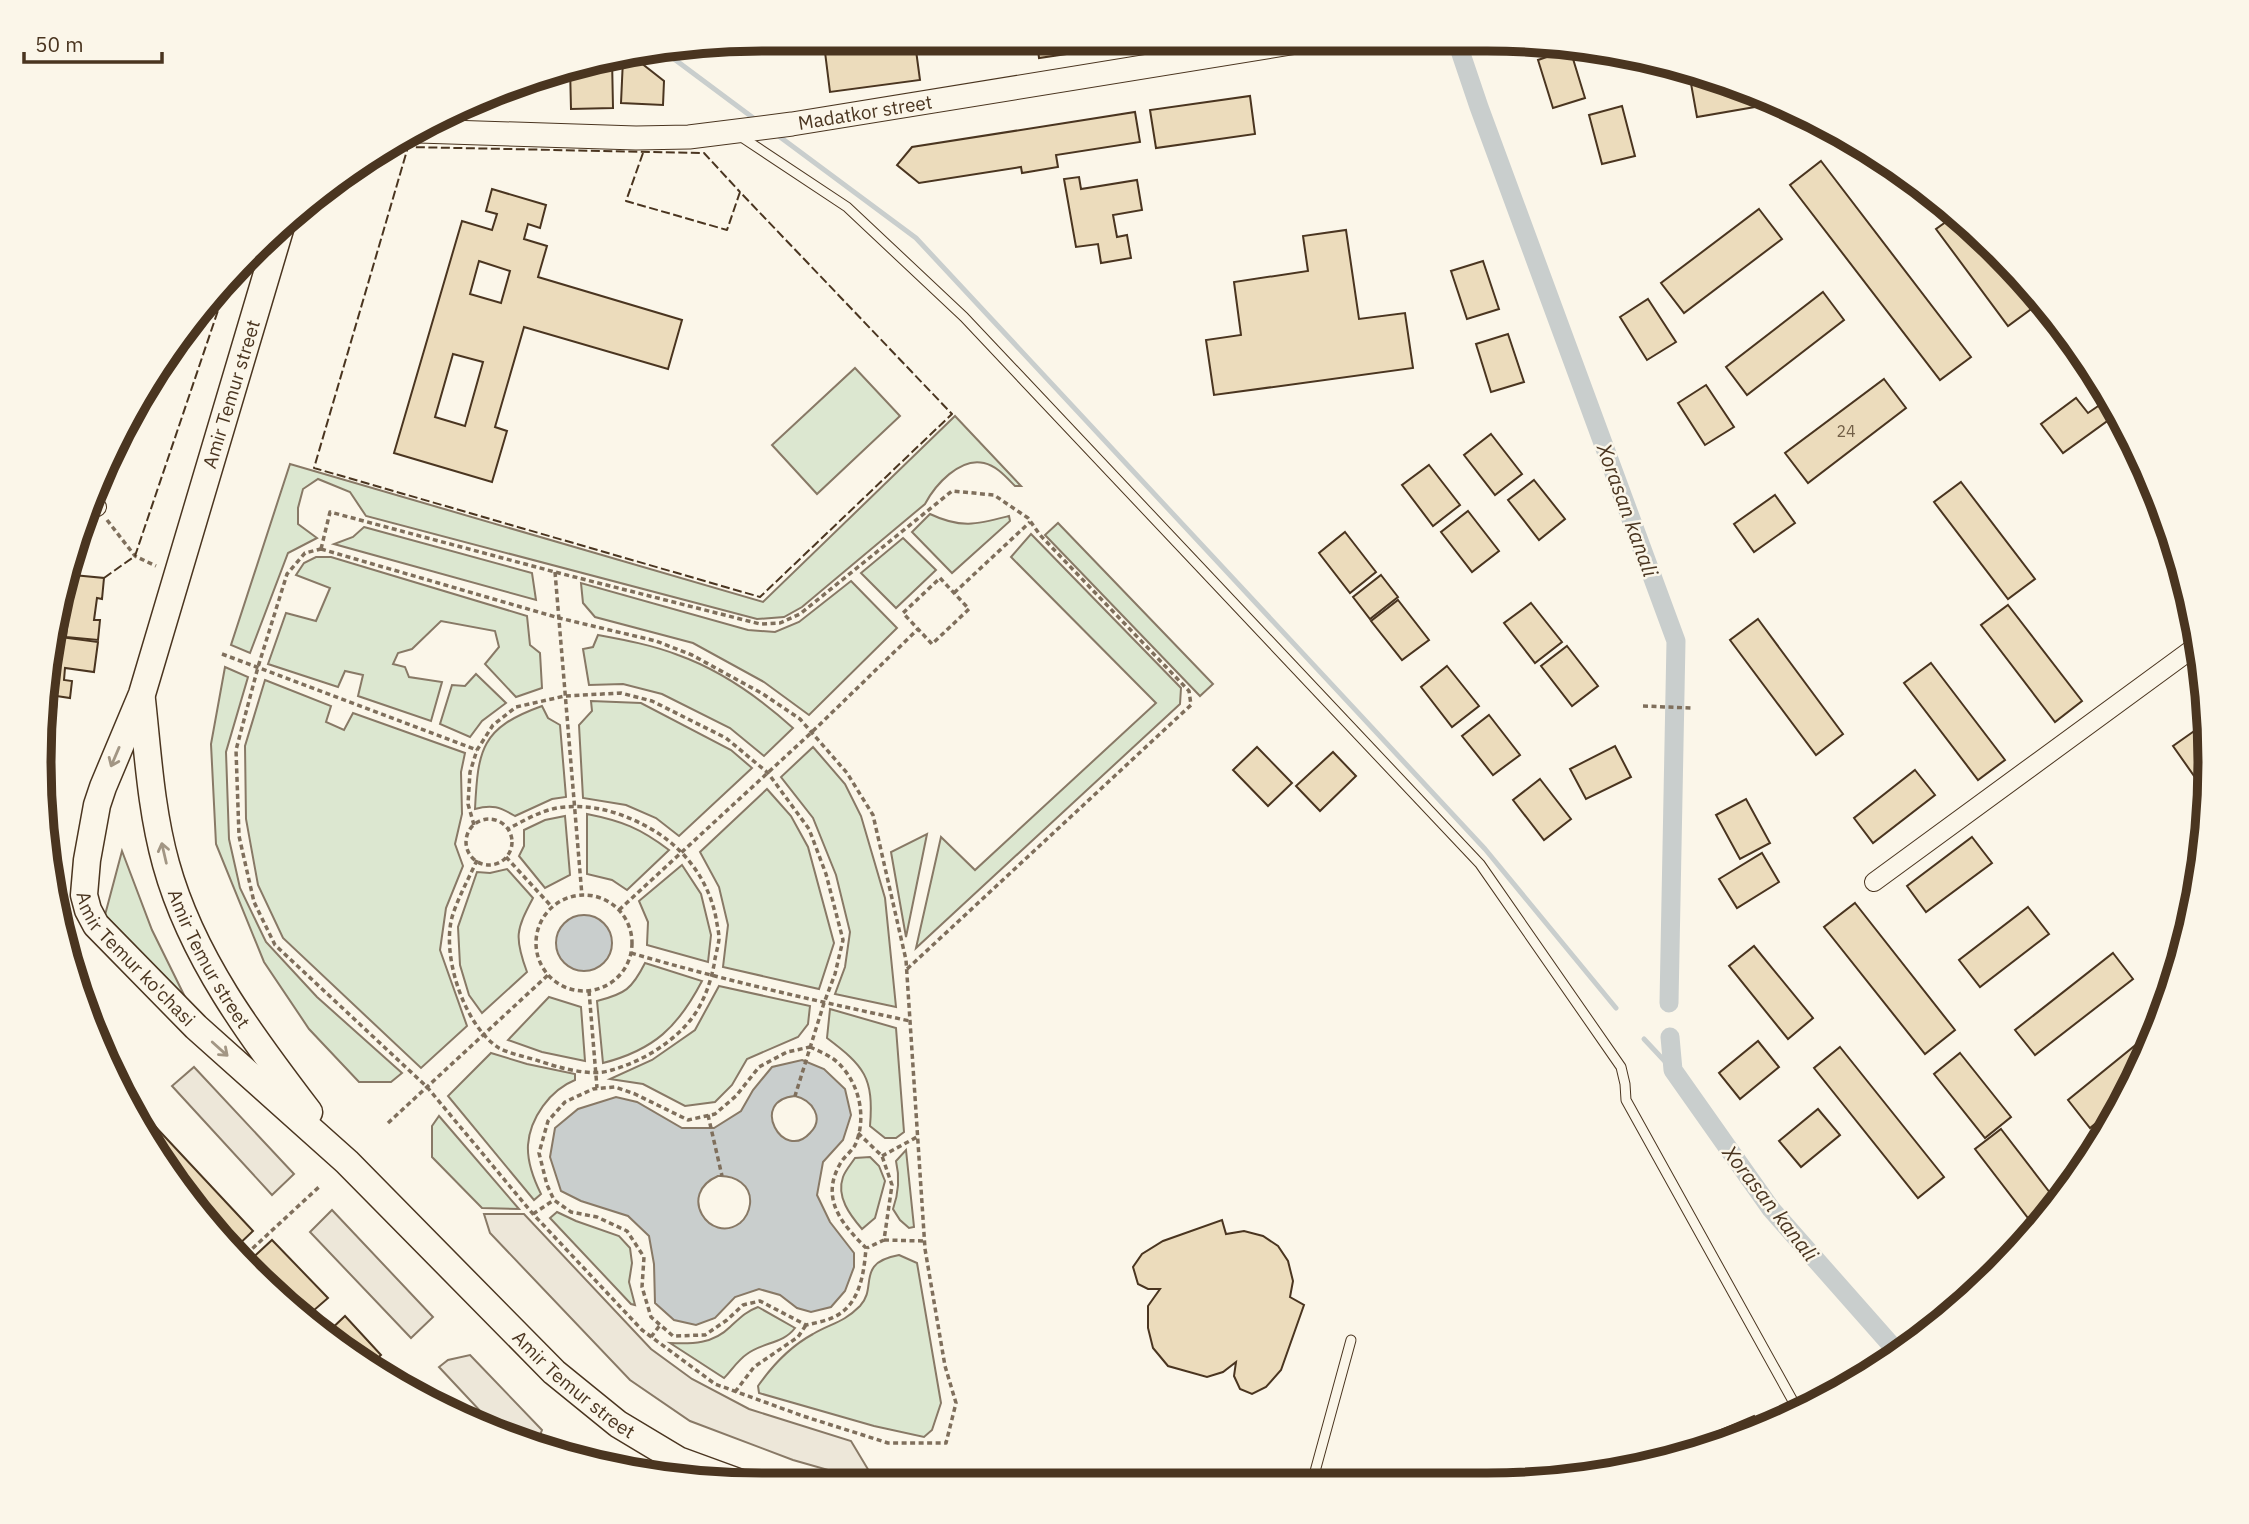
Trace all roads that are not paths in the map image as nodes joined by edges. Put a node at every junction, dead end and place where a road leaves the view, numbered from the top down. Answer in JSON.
{"nodes":[{"id":1,"x":1241,"y":51,"type":"edge"},
{"id":2,"x":433,"y":131,"type":"edge"},
{"id":3,"x":739,"y":131,"type":"junction"},
{"id":4,"x":276,"y":243,"type":"edge"},
{"id":5,"x":2189,"y":651,"type":"edge"},
{"id":6,"x":142,"y":694,"type":"junction"},
{"id":7,"x":1874,"y":882,"type":"dead end"},
{"id":8,"x":347,"y":1162,"type":"junction"},
{"id":9,"x":1351,"y":1340,"type":"dead end"},
{"id":10,"x":1794,"y":1403,"type":"edge"},
{"id":11,"x":709,"y":1471,"type":"edge"},
{"id":12,"x":1315,"y":1473,"type":"edge"}],
"edges":[{"from":1,"to":3,"type":"street","name":"Madatkor street"},
{"from":2,"to":3,"type":"street","name":"Madatkor street"},
{"from":3,"to":10,"type":"lane"},
{"from":4,"to":6,"type":"main road","name":"Amir Temur street"},
{"from":5,"to":7,"type":"street"},
{"from":8,"to":6,"type":"main road","name":"Amir Temur street","one_way":true},
{"from":6,"to":8,"type":"main road","name":"Amir Temur ko'chasi","one_way":true},
{"from":8,"to":11,"type":"main road","name":"Amir Temur street"},
{"from":9,"to":12,"type":"lane"}]}
